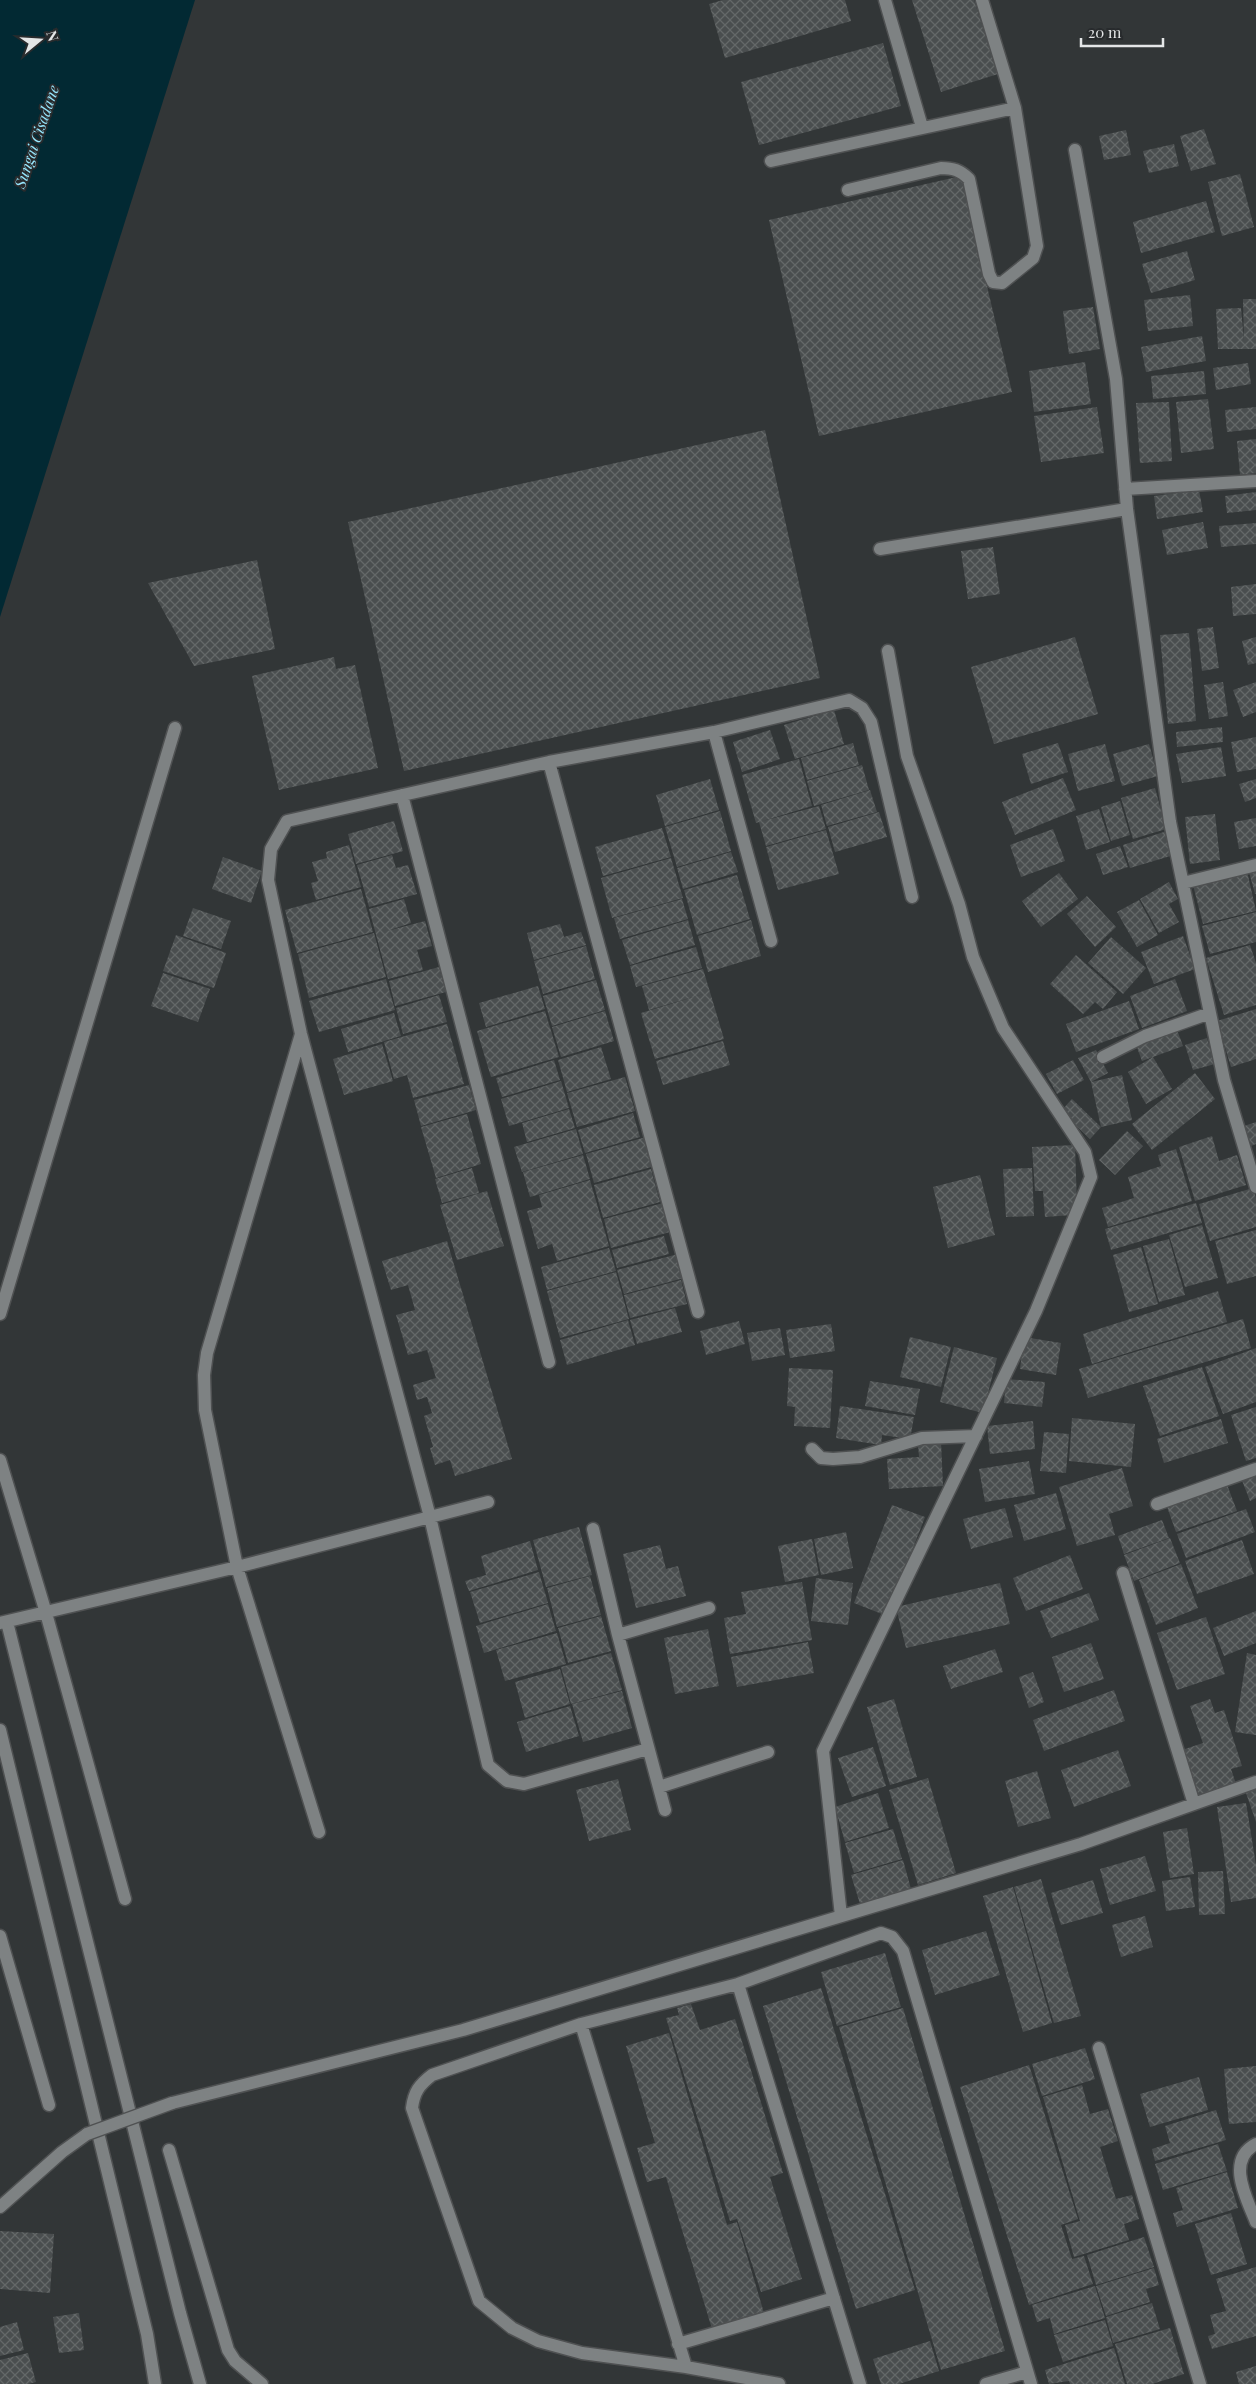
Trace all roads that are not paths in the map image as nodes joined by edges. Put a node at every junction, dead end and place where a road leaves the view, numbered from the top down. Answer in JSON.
{"nodes":[{"id":1,"x":885,"y":0,"type":"edge"},
{"id":2,"x":982,"y":0,"type":"edge"},
{"id":3,"x":1015,"y":108,"type":"junction"},
{"id":4,"x":922,"y":126,"type":"junction"},
{"id":5,"x":1075,"y":150,"type":"dead end"},
{"id":6,"x":771,"y":161,"type":"dead end"},
{"id":7,"x":848,"y":190,"type":"dead end"},
{"id":8,"x":1256,"y":480,"type":"edge"},
{"id":9,"x":1125,"y":489,"type":"junction"},
{"id":10,"x":1127,"y":509,"type":"junction"},
{"id":11,"x":880,"y":549,"type":"dead end"},
{"id":12,"x":888,"y":651,"type":"dead end"},
{"id":13,"x":174,"y":728,"type":"dead end"},
{"id":14,"x":714,"y":732,"type":"junction"},
{"id":15,"x":549,"y":762,"type":"junction"},
{"id":16,"x":402,"y":795,"type":"junction"},
{"id":17,"x":1256,"y":865,"type":"edge"},
{"id":18,"x":1183,"y":883,"type":"junction"},
{"id":19,"x":912,"y":897,"type":"dead end"},
{"id":20,"x":771,"y":941,"type":"dead end"},
{"id":21,"x":1210,"y":1013,"type":"junction"},
{"id":22,"x":302,"y":1034,"type":"junction"},
{"id":23,"x":1103,"y":1057,"type":"dead end"},
{"id":24,"x":1256,"y":1187,"type":"edge"},
{"id":25,"x":698,"y":1312,"type":"dead end"},
{"id":26,"x":0,"y":1314,"type":"edge"},
{"id":27,"x":549,"y":1362,"type":"dead end"},
{"id":28,"x":976,"y":1436,"type":"junction"},
{"id":29,"x":812,"y":1449,"type":"dead end"},
{"id":30,"x":0,"y":1460,"type":"edge"},
{"id":31,"x":1256,"y":1469,"type":"edge"},
{"id":32,"x":488,"y":1502,"type":"dead end"},
{"id":33,"x":1157,"y":1504,"type":"dead end"},
{"id":34,"x":430,"y":1517,"type":"junction"},
{"id":35,"x":593,"y":1530,"type":"dead end"},
{"id":36,"x":237,"y":1567,"type":"junction"},
{"id":37,"x":1123,"y":1572,"type":"dead end"},
{"id":38,"x":709,"y":1608,"type":"dead end"},
{"id":39,"x":46,"y":1614,"type":"junction"},
{"id":40,"x":4,"y":1622,"type":"edge"},
{"id":41,"x":618,"y":1635,"type":"junction"},
{"id":42,"x":0,"y":1730,"type":"edge"},
{"id":43,"x":2,"y":1748,"type":"edge"},
{"id":44,"x":648,"y":1750,"type":"junction"},
{"id":45,"x":768,"y":1752,"type":"dead end"},
{"id":46,"x":1256,"y":1782,"type":"edge"},
{"id":47,"x":659,"y":1787,"type":"junction"},
{"id":48,"x":1194,"y":1804,"type":"junction"},
{"id":49,"x":665,"y":1810,"type":"dead end"},
{"id":50,"x":319,"y":1832,"type":"dead end"},
{"id":51,"x":125,"y":1899,"type":"dead end"},
{"id":52,"x":841,"y":1916,"type":"junction"},
{"id":53,"x":0,"y":1936,"type":"edge"},
{"id":54,"x":738,"y":1984,"type":"junction"},
{"id":55,"x":581,"y":2024,"type":"junction"},
{"id":56,"x":1099,"y":2048,"type":"dead end"},
{"id":57,"x":49,"y":2105,"type":"dead end"},
{"id":58,"x":1256,"y":2144,"type":"edge"},
{"id":59,"x":169,"y":2150,"type":"dead end"},
{"id":60,"x":0,"y":2207,"type":"edge"},
{"id":61,"x":1256,"y":2222,"type":"edge"},
{"id":62,"x":834,"y":2298,"type":"junction"},
{"id":63,"x":678,"y":2344,"type":"junction"},
{"id":64,"x":686,"y":2367,"type":"junction"},
{"id":65,"x":1029,"y":2378,"type":"edge"},
{"id":66,"x":755,"y":2382,"type":"edge"},
{"id":67,"x":155,"y":2384,"type":"edge"},
{"id":68,"x":200,"y":2384,"type":"edge"},
{"id":69,"x":262,"y":2384,"type":"edge"},
{"id":70,"x":779,"y":2384,"type":"edge"},
{"id":71,"x":860,"y":2384,"type":"edge"},
{"id":72,"x":986,"y":2384,"type":"edge"},
{"id":73,"x":1200,"y":2384,"type":"edge"}],
"edges":[{"from":1,"to":4,"type":"street"},
{"from":2,"to":3,"type":"street"},
{"from":3,"to":4,"type":"street"},
{"from":3,"to":7,"type":"street"},
{"from":4,"to":6,"type":"street"},
{"from":5,"to":9,"type":"street"},
{"from":8,"to":9,"type":"street"},
{"from":9,"to":10,"type":"street"},
{"from":10,"to":11,"type":"street"},
{"from":10,"to":18,"type":"street"},
{"from":12,"to":28,"type":"street"},
{"from":13,"to":26,"type":"street"},
{"from":14,"to":15,"type":"street"},
{"from":14,"to":19,"type":"street"},
{"from":14,"to":20,"type":"street"},
{"from":15,"to":16,"type":"street"},
{"from":15,"to":25,"type":"street"},
{"from":16,"to":22,"type":"street"},
{"from":16,"to":27,"type":"street"},
{"from":17,"to":18,"type":"street"},
{"from":18,"to":21,"type":"street"},
{"from":21,"to":23,"type":"street"},
{"from":21,"to":24,"type":"street"},
{"from":22,"to":34,"type":"street"},
{"from":22,"to":36,"type":"street"},
{"from":28,"to":29,"type":"street"},
{"from":28,"to":52,"type":"street"},
{"from":30,"to":39,"type":"street"},
{"from":31,"to":33,"type":"street"},
{"from":32,"to":34,"type":"street"},
{"from":34,"to":36,"type":"street"},
{"from":34,"to":44,"type":"street"},
{"from":35,"to":41,"type":"street"},
{"from":36,"to":39,"type":"street"},
{"from":36,"to":50,"type":"street"},
{"from":37,"to":48,"type":"street"},
{"from":38,"to":41,"type":"street"},
{"from":39,"to":40,"type":"street"},
{"from":39,"to":51,"type":"street"},
{"from":40,"to":68,"type":"street"},
{"from":41,"to":44,"type":"street"},
{"from":42,"to":43,"type":"street"},
{"from":43,"to":67,"type":"street"},
{"from":44,"to":47,"type":"street"},
{"from":45,"to":47,"type":"street"},
{"from":46,"to":48,"type":"street"},
{"from":47,"to":49,"type":"street"},
{"from":48,"to":52,"type":"street"},
{"from":52,"to":60,"type":"street","bridge":true},
{"from":53,"to":57,"type":"street"},
{"from":54,"to":55,"type":"street"},
{"from":54,"to":62,"type":"street"},
{"from":54,"to":65,"type":"street"},
{"from":55,"to":63,"type":"street"},
{"from":55,"to":64,"type":"street"},
{"from":56,"to":73,"type":"street"},
{"from":58,"to":61,"type":"street"},
{"from":59,"to":69,"type":"street"},
{"from":62,"to":63,"type":"street"},
{"from":62,"to":71,"type":"street"},
{"from":63,"to":64,"type":"street"},
{"from":64,"to":66,"type":"street"},
{"from":65,"to":72,"type":"street"},
{"from":66,"to":70,"type":"street"}]}
